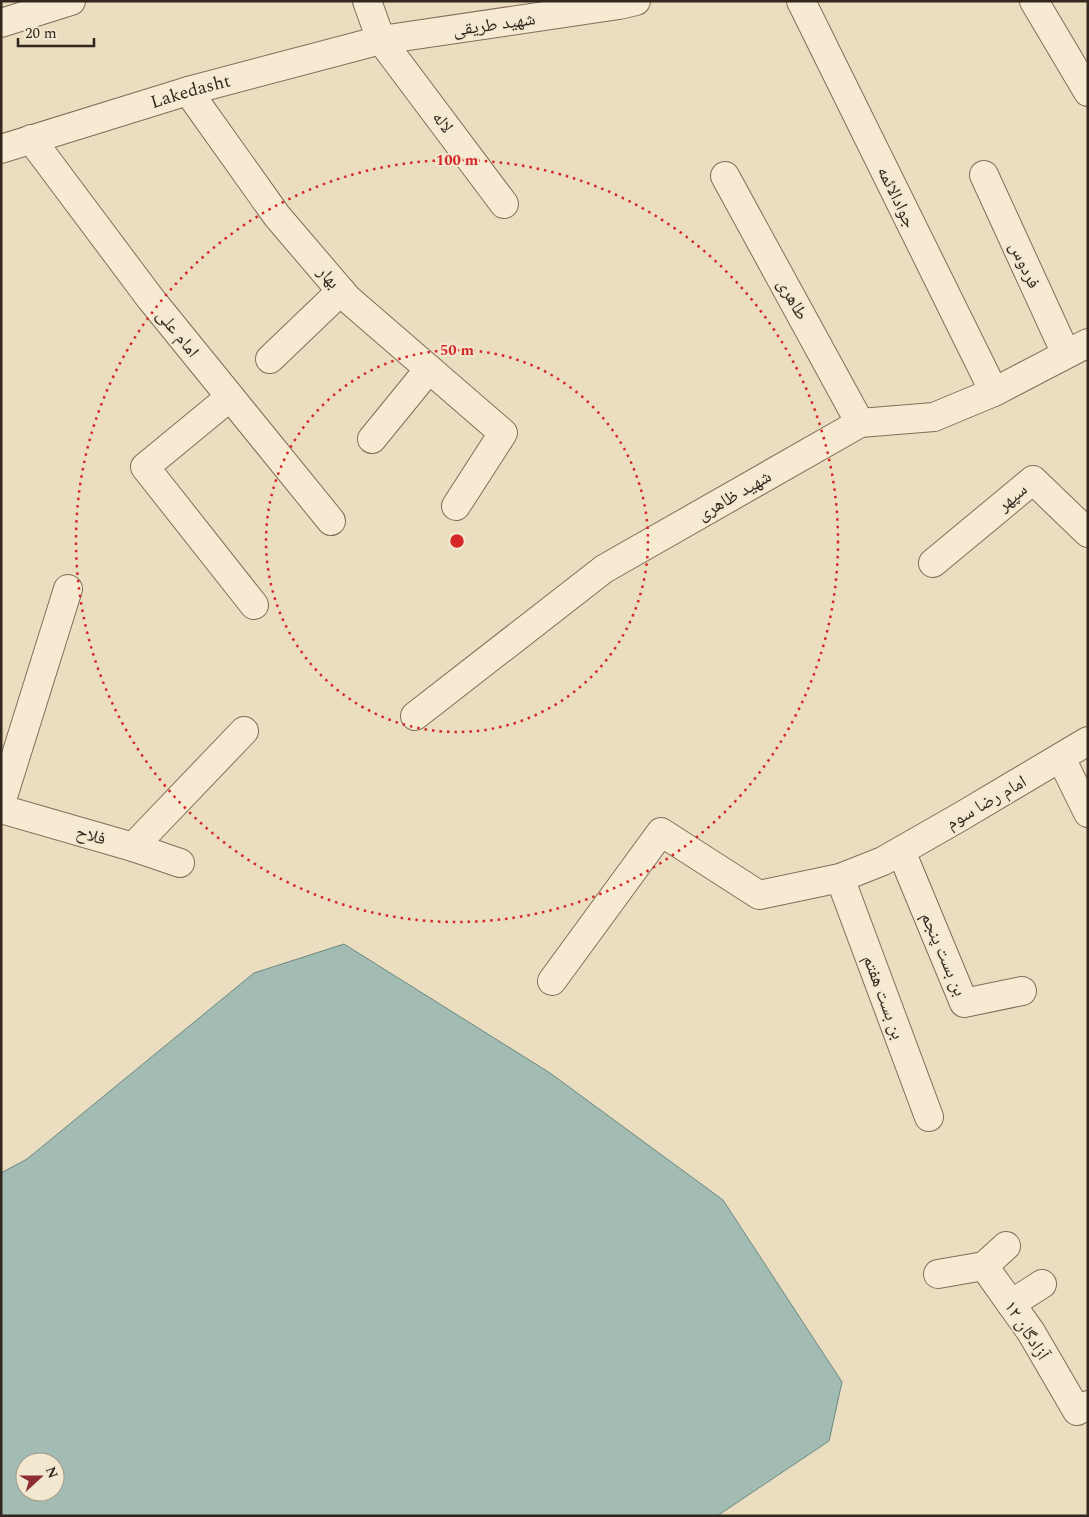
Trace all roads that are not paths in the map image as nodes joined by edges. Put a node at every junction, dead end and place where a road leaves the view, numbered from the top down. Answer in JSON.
{"nodes":[{"id":1,"x":71,"y":1,"type":"edge"},
{"id":2,"x":367,"y":1,"type":"edge"},
{"id":3,"x":636,"y":1,"type":"edge"},
{"id":4,"x":800,"y":1,"type":"edge"},
{"id":5,"x":1034,"y":1,"type":"edge"},
{"id":6,"x":1,"y":23,"type":"edge"},
{"id":7,"x":381,"y":40,"type":"junction"},
{"id":8,"x":188,"y":91,"type":"junction"},
{"id":9,"x":1088,"y":92,"type":"edge"},
{"id":10,"x":31,"y":139,"type":"junction"},
{"id":11,"x":1,"y":149,"type":"edge"},
{"id":12,"x":984,"y":175,"type":"dead end"},
{"id":13,"x":725,"y":176,"type":"dead end"},
{"id":14,"x":504,"y":204,"type":"dead end"},
{"id":15,"x":341,"y":291,"type":"junction"},
{"id":16,"x":1077,"y":348,"type":"edge"},
{"id":17,"x":270,"y":359,"type":"dead end"},
{"id":18,"x":429,"y":369,"type":"junction"},
{"id":19,"x":994,"y":392,"type":"junction"},
{"id":20,"x":230,"y":397,"type":"junction"},
{"id":21,"x":860,"y":423,"type":"junction"},
{"id":22,"x":372,"y":439,"type":"dead end"},
{"id":23,"x":456,"y":506,"type":"dead end"},
{"id":24,"x":331,"y":521,"type":"dead end"},
{"id":25,"x":1088,"y":533,"type":"edge"},
{"id":26,"x":933,"y":563,"type":"dead end"},
{"id":27,"x":68,"y":589,"type":"dead end"},
{"id":28,"x":254,"y":605,"type":"dead end"},
{"id":29,"x":414,"y":716,"type":"dead end"},
{"id":30,"x":244,"y":731,"type":"dead end"},
{"id":31,"x":1088,"y":742,"type":"edge"},
{"id":32,"x":1061,"y":758,"type":"junction"},
{"id":33,"x":1,"y":803,"type":"edge"},
{"id":34,"x":1,"y":809,"type":"edge"},
{"id":35,"x":1088,"y":813,"type":"edge"},
{"id":36,"x":133,"y":847,"type":"junction"},
{"id":37,"x":892,"y":856,"type":"junction"},
{"id":38,"x":180,"y":863,"type":"dead end"},
{"id":39,"x":840,"y":878,"type":"junction"},
{"id":40,"x":552,"y":981,"type":"dead end"},
{"id":41,"x":1022,"y":991,"type":"dead end"},
{"id":42,"x":929,"y":1117,"type":"dead end"},
{"id":43,"x":1006,"y":1246,"type":"dead end"},
{"id":44,"x":984,"y":1266,"type":"junction"},
{"id":45,"x":938,"y":1274,"type":"dead end"},
{"id":46,"x":1042,"y":1284,"type":"dead end"},
{"id":47,"x":1011,"y":1304,"type":"junction"},
{"id":48,"x":1088,"y":1405,"type":"edge"}],
"edges":[{"from":1,"to":6,"type":"street"},
{"from":2,"to":7,"type":"street","name":"لاله"},
{"from":3,"to":7,"type":"street","name":"شهید طریقی"},
{"from":4,"to":19,"type":"street","name":"جوادالائمه"},
{"from":5,"to":9,"type":"street"},
{"from":7,"to":8,"type":"street","name":"Lakedasht"},
{"from":7,"to":14,"type":"street","name":"لاله"},
{"from":8,"to":10,"type":"street","name":"Lakedasht"},
{"from":8,"to":15,"type":"street","name":"بهار"},
{"from":10,"to":11,"type":"street","name":"Lakedasht"},
{"from":10,"to":20,"type":"street","name":"امام علی"},
{"from":12,"to":16,"type":"street","name":"فردوس"},
{"from":13,"to":21,"type":"street","name":"طاهری"},
{"from":15,"to":17,"type":"street"},
{"from":15,"to":18,"type":"street","name":"بهار"},
{"from":16,"to":19,"type":"street","name":"شهید ظاهری"},
{"from":18,"to":22,"type":"street"},
{"from":18,"to":23,"type":"street","name":"بهار"},
{"from":19,"to":21,"type":"street","name":"شهید ظاهری"},
{"from":20,"to":24,"type":"street","name":"امام علی"},
{"from":20,"to":28,"type":"street"},
{"from":21,"to":29,"type":"street","name":"شهید ظاهری"},
{"from":25,"to":26,"type":"street","name":"سپهر"},
{"from":27,"to":33,"type":"street"},
{"from":30,"to":36,"type":"street"},
{"from":31,"to":32,"type":"street","name":"امام رضا سوم"},
{"from":32,"to":35,"type":"street"},
{"from":32,"to":37,"type":"street","name":"امام رضا سوم"},
{"from":34,"to":36,"type":"street","name":"فلاح"},
{"from":36,"to":38,"type":"street","name":"فلاح"},
{"from":37,"to":39,"type":"street","name":"امام رضا سوم"},
{"from":37,"to":41,"type":"street","name":"بن بست پنجم"},
{"from":39,"to":40,"type":"street","name":"امام رضا سوم"},
{"from":39,"to":42,"type":"street","name":"بن بست هفتم"},
{"from":43,"to":44,"type":"street"},
{"from":44,"to":45,"type":"street"},
{"from":44,"to":47,"type":"street","name":"آزادگان ۱۲"},
{"from":46,"to":47,"type":"street"},
{"from":47,"to":48,"type":"street","name":"آزادگان ۱۲"}]}
